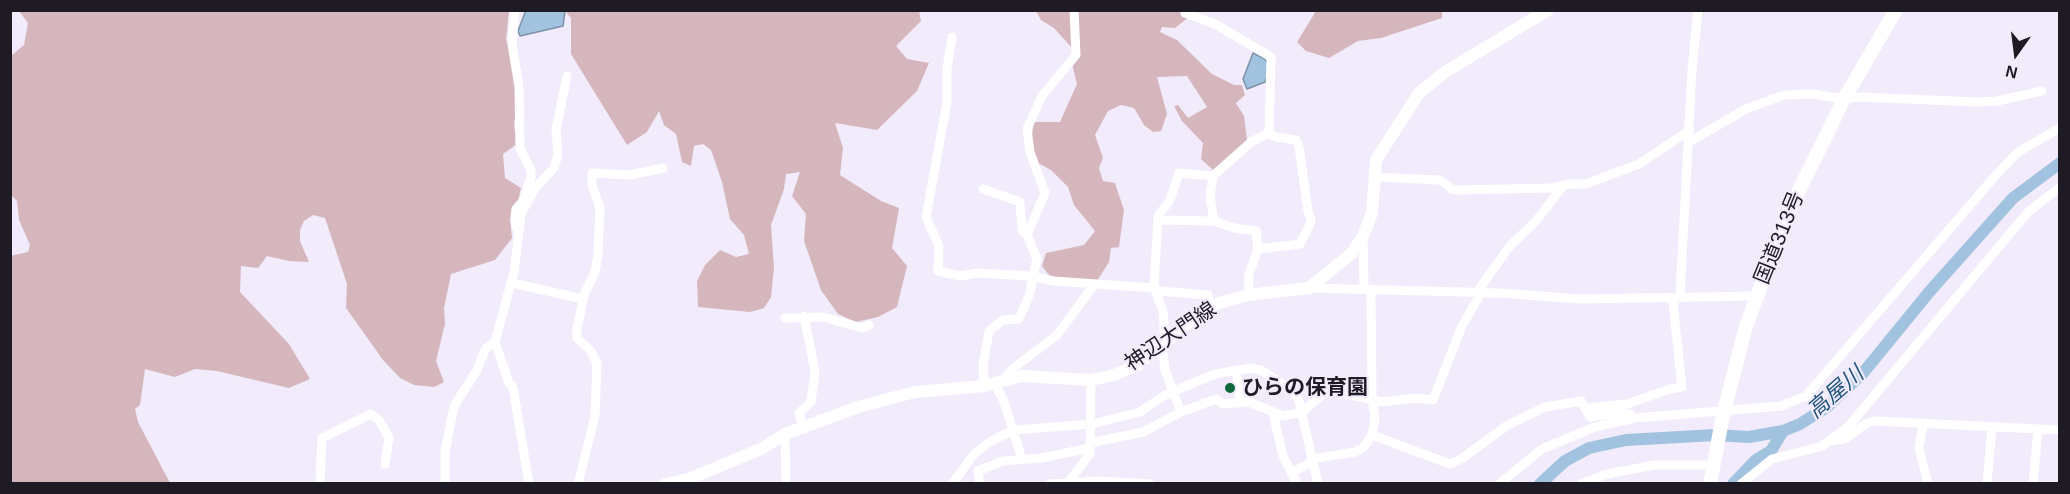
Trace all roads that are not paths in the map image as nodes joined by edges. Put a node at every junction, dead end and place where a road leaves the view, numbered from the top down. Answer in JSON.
{"nodes":[{"id":1,"x":515,"y":10,"type":"edge"},
{"id":2,"x":1074,"y":10,"type":"edge"},
{"id":3,"x":1548,"y":10,"type":"edge"},
{"id":4,"x":1698,"y":10,"type":"edge"},
{"id":5,"x":1896,"y":10,"type":"edge"},
{"id":6,"x":1185,"y":13,"type":"dead end"},
{"id":7,"x":952,"y":36,"type":"dead end"},
{"id":8,"x":567,"y":76,"type":"dead end"},
{"id":9,"x":2042,"y":91,"type":"dead end"},
{"id":10,"x":1844,"y":99,"type":"junction"},
{"id":11,"x":2060,"y":128,"type":"edge"},
{"id":12,"x":1690,"y":130,"type":"junction"},
{"id":13,"x":1269,"y":133,"type":"junction"},
{"id":14,"x":1689,"y":142,"type":"junction"},
{"id":15,"x":663,"y":168,"type":"dead end"},
{"id":16,"x":1213,"y":176,"type":"junction"},
{"id":17,"x":1375,"y":177,"type":"junction"},
{"id":18,"x":1563,"y":186,"type":"junction"},
{"id":19,"x":2060,"y":187,"type":"edge"},
{"id":20,"x":983,"y":189,"type":"dead end"},
{"id":21,"x":1159,"y":220,"type":"junction"},
{"id":22,"x":1214,"y":221,"type":"junction"},
{"id":23,"x":519,"y":230,"type":"junction"},
{"id":24,"x":1027,"y":235,"type":"junction"},
{"id":25,"x":1363,"y":236,"type":"junction"},
{"id":26,"x":1258,"y":249,"type":"junction"},
{"id":27,"x":1034,"y":277,"type":"junction"},
{"id":28,"x":512,"y":283,"type":"junction"},
{"id":29,"x":1094,"y":285,"type":"junction"},
{"id":30,"x":1154,"y":288,"type":"junction"},
{"id":31,"x":1309,"y":288,"type":"junction"},
{"id":32,"x":1368,"y":289,"type":"junction"},
{"id":33,"x":1479,"y":292,"type":"junction"},
{"id":34,"x":1248,"y":295,"type":"junction"},
{"id":35,"x":1680,"y":295,"type":"junction"},
{"id":36,"x":1757,"y":296,"type":"junction"},
{"id":37,"x":583,"y":299,"type":"junction"},
{"id":38,"x":1209,"y":306,"type":"junction"},
{"id":39,"x":804,"y":316,"type":"junction"},
{"id":40,"x":785,"y":318,"type":"dead end"},
{"id":41,"x":868,"y":325,"type":"dead end"},
{"id":42,"x":495,"y":342,"type":"junction"},
{"id":43,"x":1164,"y":343,"type":"junction"},
{"id":44,"x":1236,"y":370,"type":"junction"},
{"id":45,"x":1090,"y":380,"type":"junction"},
{"id":46,"x":995,"y":383,"type":"junction"},
{"id":47,"x":1173,"y":392,"type":"junction"},
{"id":48,"x":1372,"y":399,"type":"junction"},
{"id":49,"x":1240,"y":401,"type":"junction"},
{"id":50,"x":1586,"y":408,"type":"junction"},
{"id":51,"x":1181,"y":412,"type":"junction"},
{"id":52,"x":1302,"y":412,"type":"junction"},
{"id":53,"x":1273,"y":413,"type":"junction"},
{"id":54,"x":1723,"y":414,"type":"junction"},
{"id":55,"x":1635,"y":418,"type":"junction"},
{"id":56,"x":1091,"y":424,"type":"junction"},
{"id":57,"x":1923,"y":424,"type":"junction"},
{"id":58,"x":1992,"y":427,"type":"junction"},
{"id":59,"x":803,"y":428,"type":"junction"},
{"id":60,"x":2038,"y":429,"type":"junction"},
{"id":61,"x":1014,"y":430,"type":"junction"},
{"id":62,"x":2060,"y":430,"type":"edge"},
{"id":63,"x":785,"y":434,"type":"junction"},
{"id":64,"x":1372,"y":435,"type":"junction"},
{"id":65,"x":1832,"y":441,"type":"junction"},
{"id":66,"x":1090,"y":446,"type":"junction"},
{"id":67,"x":1022,"y":459,"type":"junction"},
{"id":68,"x":1312,"y":461,"type":"junction"},
{"id":69,"x":1713,"y":463,"type":"junction"},
{"id":70,"x":385,"y":464,"type":"dead end"},
{"id":71,"x":1291,"y":473,"type":"junction"},
{"id":72,"x":1067,"y":482,"type":"edge"},
{"id":73,"x":320,"y":483,"type":"edge"},
{"id":74,"x":445,"y":483,"type":"edge"},
{"id":75,"x":529,"y":483,"type":"edge"},
{"id":76,"x":578,"y":483,"type":"edge"},
{"id":77,"x":665,"y":483,"type":"edge"},
{"id":78,"x":786,"y":483,"type":"edge"},
{"id":79,"x":952,"y":483,"type":"edge"},
{"id":80,"x":980,"y":483,"type":"edge"},
{"id":81,"x":1050,"y":483,"type":"edge"},
{"id":82,"x":1150,"y":483,"type":"edge"},
{"id":83,"x":1297,"y":483,"type":"edge"},
{"id":84,"x":1318,"y":483,"type":"edge"},
{"id":85,"x":1499,"y":483,"type":"edge"},
{"id":86,"x":1581,"y":483,"type":"edge"},
{"id":87,"x":1710,"y":483,"type":"edge"},
{"id":88,"x":1741,"y":483,"type":"edge"},
{"id":89,"x":1928,"y":483,"type":"edge"},
{"id":90,"x":1987,"y":483,"type":"edge"},
{"id":91,"x":2033,"y":483,"type":"edge"}],
"edges":[{"from":1,"to":23,"type":"street"},
{"from":2,"to":24,"type":"street"},
{"from":3,"to":17,"type":"main road"},
{"from":4,"to":12,"type":"street"},
{"from":5,"to":10,"type":"highway","name":"国道313号"},
{"from":6,"to":13,"type":"street"},
{"from":7,"to":27,"type":"street"},
{"from":8,"to":23,"type":"street"},
{"from":9,"to":10,"type":"street"},
{"from":10,"to":14,"type":"street"},
{"from":10,"to":36,"type":"highway","name":"国道313号"},
{"from":11,"to":54,"type":"street"},
{"from":12,"to":14,"type":"street"},
{"from":12,"to":18,"type":"street"},
{"from":13,"to":16,"type":"street"},
{"from":13,"to":26,"type":"street"},
{"from":14,"to":35,"type":"street"},
{"from":15,"to":37,"type":"street"},
{"from":16,"to":21,"type":"street"},
{"from":16,"to":22,"type":"street"},
{"from":17,"to":18,"type":"street"},
{"from":17,"to":25,"type":"main road"},
{"from":18,"to":33,"type":"street"},
{"from":19,"to":65,"type":"street"},
{"from":20,"to":24,"type":"street"},
{"from":21,"to":22,"type":"street"},
{"from":21,"to":30,"type":"street"},
{"from":22,"to":26,"type":"street"},
{"from":23,"to":28,"type":"street"},
{"from":24,"to":27,"type":"street"},
{"from":25,"to":31,"type":"main road"},
{"from":25,"to":32,"type":"street"},
{"from":26,"to":34,"type":"street"},
{"from":27,"to":29,"type":"street"},
{"from":27,"to":46,"type":"street"},
{"from":28,"to":37,"type":"street"},
{"from":28,"to":42,"type":"street"},
{"from":29,"to":30,"type":"street"},
{"from":29,"to":46,"type":"street"},
{"from":30,"to":38,"type":"street"},
{"from":30,"to":43,"type":"street"},
{"from":31,"to":32,"type":"street"},
{"from":31,"to":34,"type":"main road","name":"神辺大門線"},
{"from":32,"to":33,"type":"street"},
{"from":32,"to":48,"type":"street"},
{"from":33,"to":35,"type":"street"},
{"from":33,"to":48,"type":"street"},
{"from":34,"to":38,"type":"main road","name":"神辺大門線"},
{"from":35,"to":36,"type":"street"},
{"from":35,"to":50,"type":"street"},
{"from":36,"to":54,"type":"highway","name":"国道313号"},
{"from":37,"to":76,"type":"street"},
{"from":38,"to":43,"type":"main road","name":"神辺大門線"},
{"from":39,"to":40,"type":"street"},
{"from":39,"to":41,"type":"street"},
{"from":39,"to":59,"type":"street"},
{"from":42,"to":74,"type":"street"},
{"from":42,"to":75,"type":"street"},
{"from":43,"to":45,"type":"main road","name":"神辺大門線"},
{"from":43,"to":47,"type":"street"},
{"from":44,"to":47,"type":"street"},
{"from":44,"to":49,"type":"street"},
{"from":44,"to":52,"type":"street"},
{"from":45,"to":46,"type":"main road","name":"神辺大門線"},
{"from":45,"to":56,"type":"street"},
{"from":46,"to":59,"type":"main road","name":"神辺大門線"},
{"from":46,"to":61,"type":"street"},
{"from":47,"to":51,"type":"street"},
{"from":47,"to":56,"type":"street"},
{"from":48,"to":52,"type":"street"},
{"from":48,"to":64,"type":"street"},
{"from":49,"to":51,"type":"street"},
{"from":49,"to":53,"type":"street"},
{"from":50,"to":55,"type":"street"},
{"from":50,"to":64,"type":"street"},
{"from":51,"to":66,"type":"street"},
{"from":52,"to":53,"type":"street"},
{"from":52,"to":68,"type":"street"},
{"from":53,"to":71,"type":"street"},
{"from":54,"to":55,"type":"street"},
{"from":54,"to":69,"type":"highway","name":"国道313号"},
{"from":55,"to":85,"type":"street"},
{"from":56,"to":61,"type":"street"},
{"from":56,"to":66,"type":"street"},
{"from":57,"to":58,"type":"street"},
{"from":57,"to":65,"type":"street"},
{"from":57,"to":89,"type":"street"},
{"from":58,"to":60,"type":"street"},
{"from":58,"to":90,"type":"street"},
{"from":59,"to":63,"type":"main road","name":"神辺大門線"},
{"from":60,"to":62,"type":"street"},
{"from":60,"to":91,"type":"street"},
{"from":61,"to":67,"type":"street"},
{"from":61,"to":79,"type":"street"},
{"from":63,"to":77,"type":"main road","name":"神辺大門線"},
{"from":63,"to":78,"type":"street"},
{"from":64,"to":68,"type":"street"},
{"from":65,"to":88,"type":"street"},
{"from":66,"to":67,"type":"street"},
{"from":66,"to":72,"type":"street"},
{"from":67,"to":80,"type":"street"},
{"from":68,"to":71,"type":"street"},
{"from":68,"to":84,"type":"street"},
{"from":69,"to":86,"type":"street"},
{"from":69,"to":87,"type":"highway","name":"国道313号"},
{"from":70,"to":73,"type":"street"},
{"from":71,"to":83,"type":"street"},
{"from":72,"to":81,"type":"street"},
{"from":72,"to":82,"type":"street"}]}
